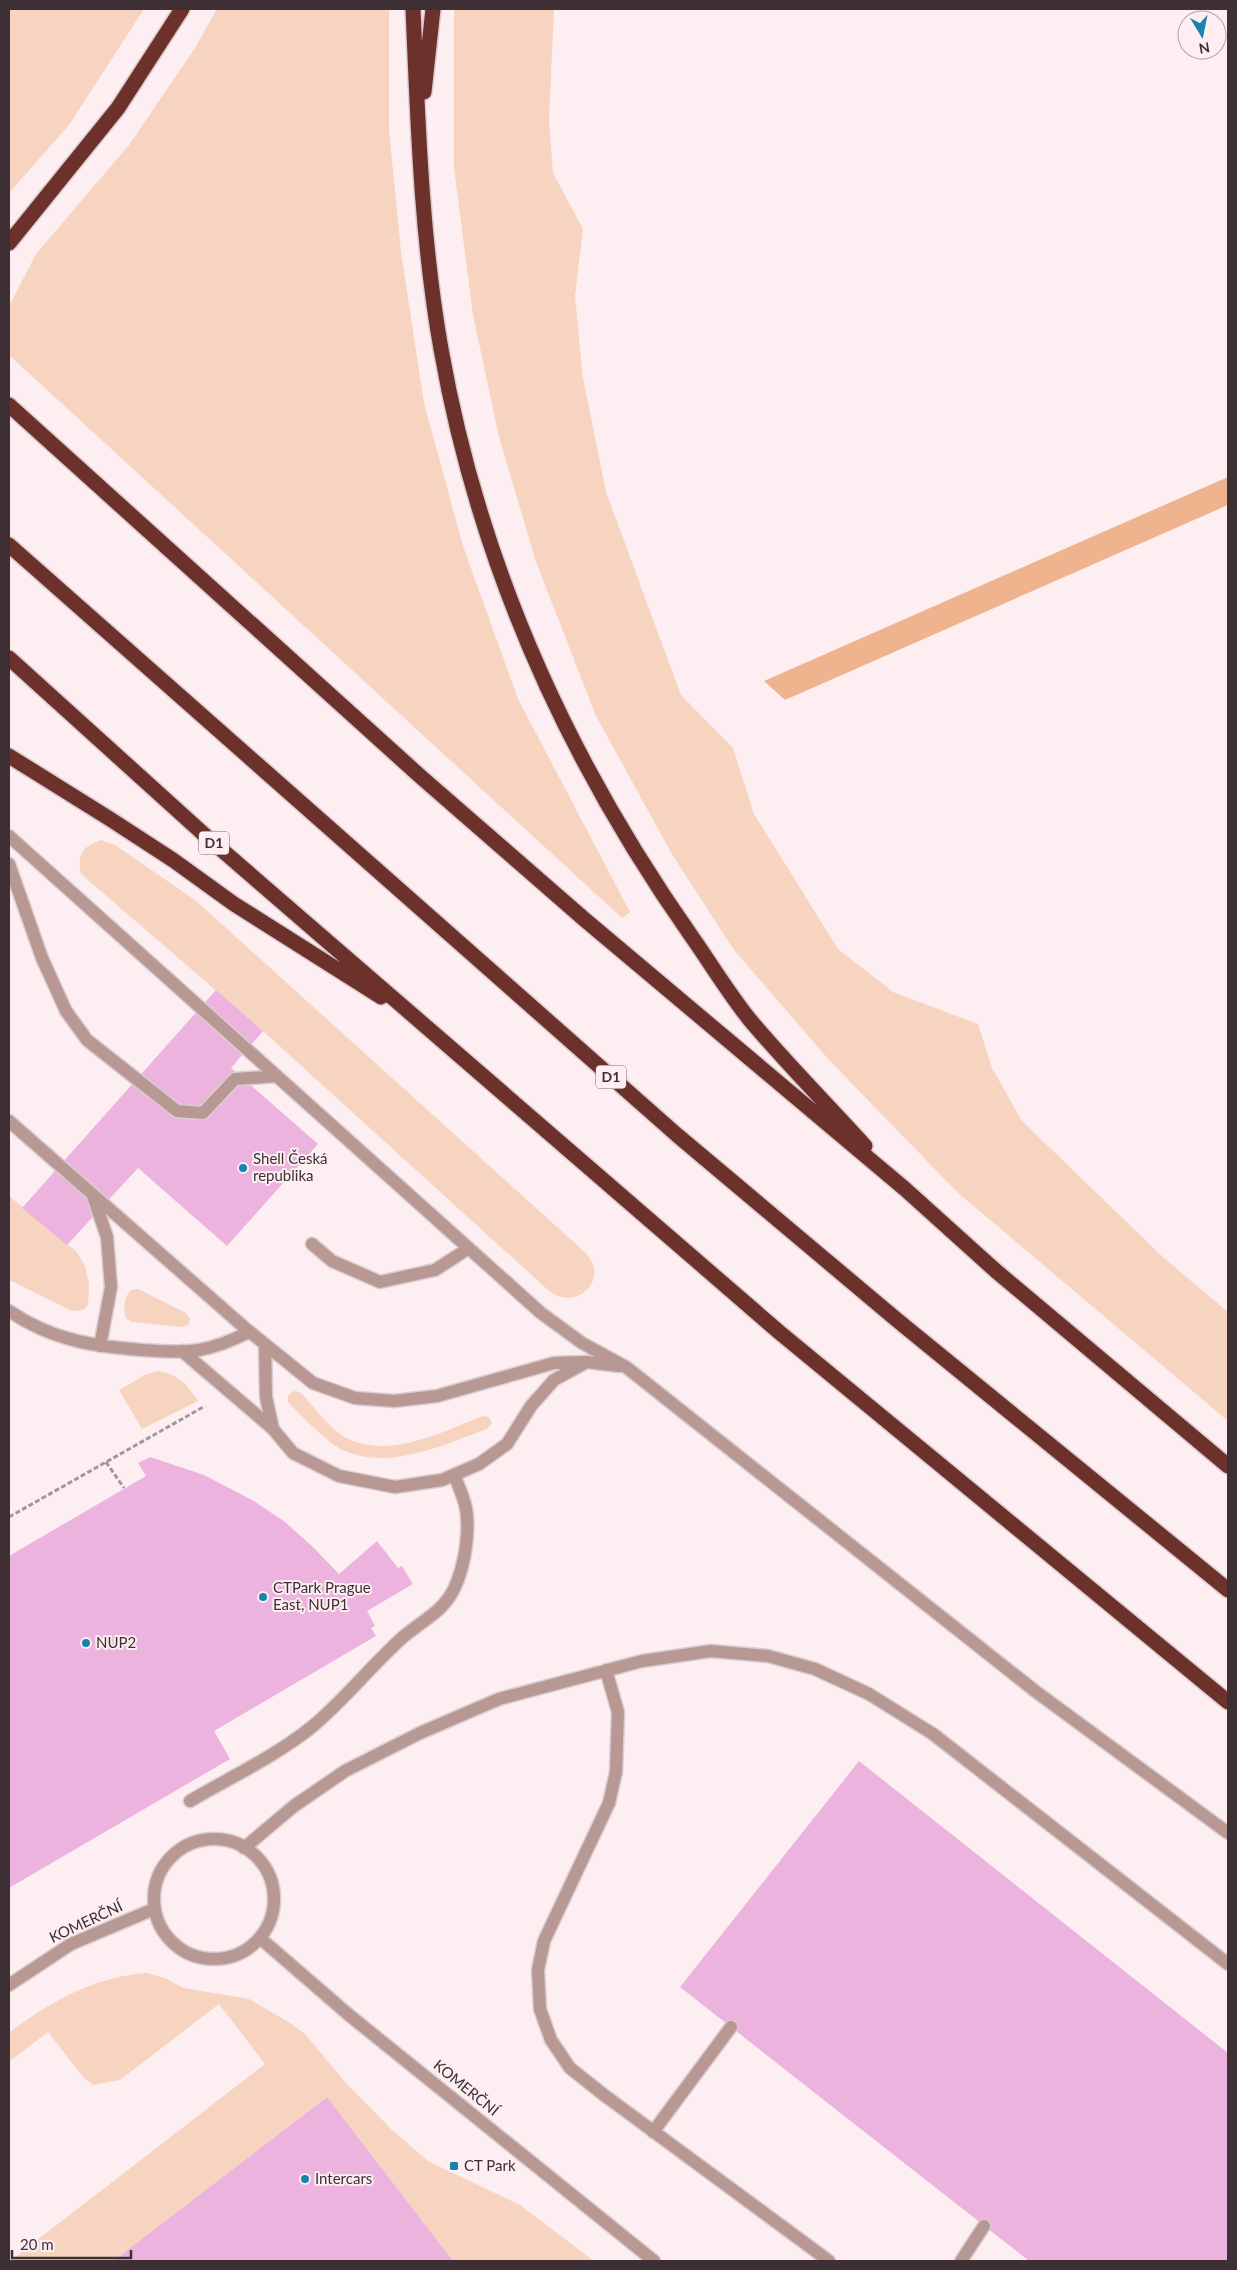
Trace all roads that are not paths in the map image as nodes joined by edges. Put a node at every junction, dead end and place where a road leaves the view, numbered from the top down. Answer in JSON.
{"nodes":[{"id":1,"x":182,"y":9,"type":"edge"},
{"id":2,"x":413,"y":9,"type":"edge"},
{"id":3,"x":433,"y":9,"type":"edge"},
{"id":4,"x":419,"y":143,"type":"junction"},
{"id":5,"x":12,"y":239,"type":"edge"},
{"id":6,"x":9,"y":405,"type":"edge"},
{"id":7,"x":9,"y":545,"type":"edge"},
{"id":8,"x":9,"y":658,"type":"edge"},
{"id":9,"x":9,"y":756,"type":"edge"},
{"id":10,"x":9,"y":836,"type":"edge"},
{"id":11,"x":9,"y":864,"type":"edge"},
{"id":12,"x":423,"y":1023,"type":"junction"},
{"id":13,"x":277,"y":1076,"type":"junction"},
{"id":14,"x":9,"y":1121,"type":"edge"},
{"id":15,"x":905,"y":1189,"type":"junction"},
{"id":16,"x":92,"y":1194,"type":"junction"},
{"id":17,"x":312,"y":1244,"type":"dead end"},
{"id":18,"x":469,"y":1248,"type":"junction"},
{"id":19,"x":9,"y":1311,"type":"edge"},
{"id":20,"x":249,"y":1332,"type":"junction"},
{"id":21,"x":265,"y":1344,"type":"junction"},
{"id":22,"x":100,"y":1346,"type":"junction"},
{"id":23,"x":182,"y":1351,"type":"junction"},
{"id":24,"x":588,"y":1362,"type":"junction"},
{"id":25,"x":626,"y":1367,"type":"junction"},
{"id":26,"x":273,"y":1430,"type":"junction"},
{"id":27,"x":1228,"y":1466,"type":"edge"},
{"id":28,"x":454,"y":1475,"type":"junction"},
{"id":29,"x":1228,"y":1590,"type":"edge"},
{"id":30,"x":606,"y":1670,"type":"junction"},
{"id":31,"x":1228,"y":1702,"type":"edge"},
{"id":32,"x":190,"y":1801,"type":"dead end"},
{"id":33,"x":1228,"y":1833,"type":"edge"},
{"id":34,"x":244,"y":1848,"type":"junction"},
{"id":35,"x":154,"y":1909,"type":"junction"},
{"id":36,"x":260,"y":1938,"type":"junction"},
{"id":37,"x":1228,"y":1964,"type":"edge"},
{"id":38,"x":9,"y":1985,"type":"edge"},
{"id":39,"x":731,"y":2027,"type":"dead end"},
{"id":40,"x":653,"y":2132,"type":"junction"},
{"id":41,"x":984,"y":2226,"type":"dead end"},
{"id":42,"x":654,"y":2261,"type":"edge"},
{"id":43,"x":829,"y":2261,"type":"edge"},
{"id":44,"x":961,"y":2261,"type":"edge"}],
"edges":[{"from":1,"to":5,"type":"highway"},
{"from":2,"to":4,"type":"highway"},
{"from":3,"to":4,"type":"highway"},
{"from":4,"to":15,"type":"highway"},
{"from":6,"to":15,"type":"highway"},
{"from":7,"to":29,"type":"highway","number":"D1"},
{"from":8,"to":12,"type":"highway","number":"D1"},
{"from":9,"to":12,"type":"highway"},
{"from":10,"to":13,"type":"street"},
{"from":11,"to":13,"type":"street"},
{"from":12,"to":31,"type":"highway","number":"D1"},
{"from":13,"to":18,"type":"street"},
{"from":14,"to":16,"type":"street"},
{"from":15,"to":27,"type":"highway"},
{"from":16,"to":20,"type":"street"},
{"from":16,"to":22,"type":"street"},
{"from":17,"to":18,"type":"street"},
{"from":18,"to":25,"type":"street"},
{"from":19,"to":22,"type":"street"},
{"from":20,"to":21,"type":"street"},
{"from":20,"to":23,"type":"street"},
{"from":21,"to":24,"type":"street"},
{"from":21,"to":26,"type":"street"},
{"from":22,"to":23,"type":"street"},
{"from":23,"to":26,"type":"street"},
{"from":24,"to":25,"type":"street"},
{"from":24,"to":28,"type":"street"},
{"from":25,"to":33,"type":"street"},
{"from":26,"to":28,"type":"street"},
{"from":28,"to":32,"type":"street"},
{"from":30,"to":34,"type":"street"},
{"from":30,"to":37,"type":"street"},
{"from":30,"to":40,"type":"street"},
{"from":34,"to":35,"type":"street"},
{"from":34,"to":36,"type":"street"},
{"from":35,"to":36,"type":"street"},
{"from":35,"to":38,"type":"street","name":"KOMERČNÍ"},
{"from":36,"to":42,"type":"street","name":"KOMERČNÍ"},
{"from":39,"to":40,"type":"street"},
{"from":40,"to":43,"type":"street"},
{"from":41,"to":44,"type":"street"}]}
